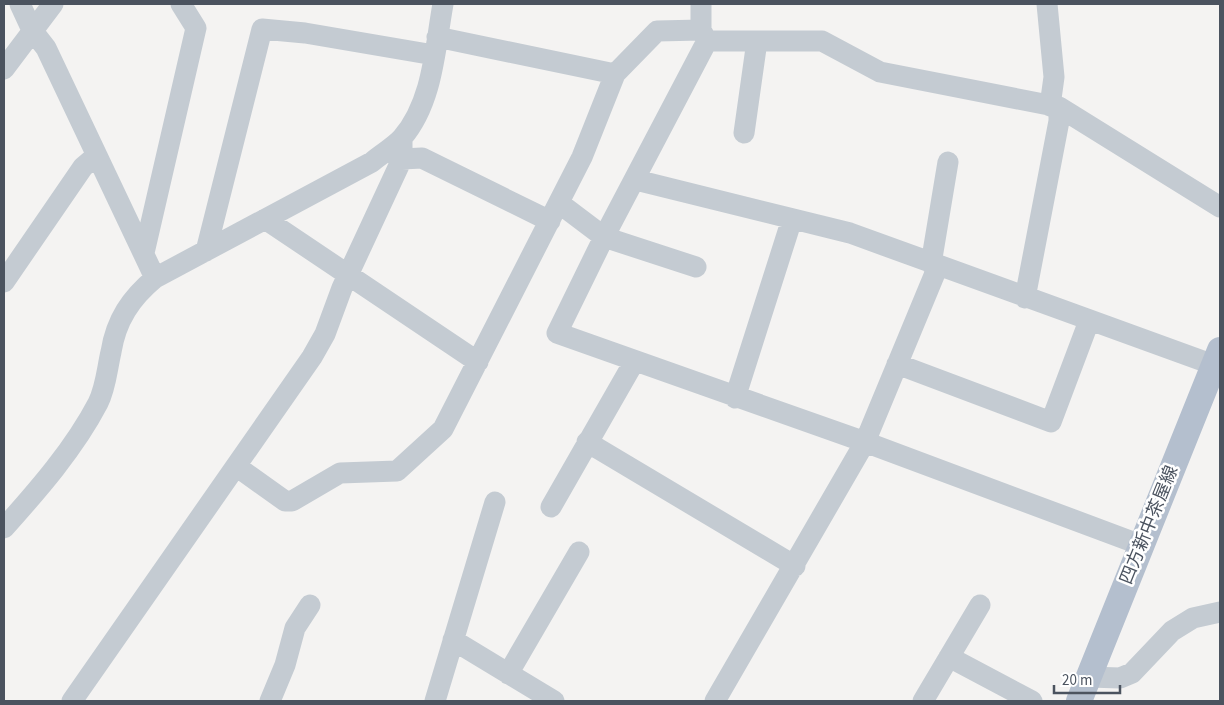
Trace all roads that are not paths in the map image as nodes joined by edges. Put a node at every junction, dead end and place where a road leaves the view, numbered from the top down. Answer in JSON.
{"nodes":[{"id":1,"x":20,"y":4,"type":"edge"},
{"id":2,"x":54,"y":4,"type":"edge"},
{"id":3,"x":181,"y":4,"type":"edge"},
{"id":4,"x":425,"y":4,"type":"edge"},
{"id":5,"x":701,"y":4,"type":"edge"},
{"id":6,"x":1047,"y":4,"type":"edge"},
{"id":7,"x":439,"y":29,"type":"edge"},
{"id":8,"x":32,"y":30,"type":"junction"},
{"id":9,"x":704,"y":35,"type":"junction"},
{"id":10,"x":757,"y":41,"type":"junction"},
{"id":11,"x":4,"y":69,"type":"edge"},
{"id":12,"x":615,"y":74,"type":"junction"},
{"id":13,"x":1054,"y":106,"type":"junction"},
{"id":14,"x":744,"y":133,"type":"dead end"},
{"id":15,"x":402,"y":138,"type":"junction"},
{"id":16,"x":96,"y":156,"type":"junction"},
{"id":17,"x":402,"y":159,"type":"junction"},
{"id":18,"x":948,"y":162,"type":"dead end"},
{"id":19,"x":636,"y":180,"type":"junction"},
{"id":20,"x":1220,"y":207,"type":"edge"},
{"id":21,"x":554,"y":212,"type":"junction"},
{"id":22,"x":265,"y":219,"type":"junction"},
{"id":23,"x":792,"y":219,"type":"junction"},
{"id":24,"x":604,"y":237,"type":"junction"},
{"id":25,"x":206,"y":251,"type":"junction"},
{"id":26,"x":144,"y":253,"type":"junction"},
{"id":27,"x":934,"y":265,"type":"junction"},
{"id":28,"x":696,"y":267,"type":"dead end"},
{"id":29,"x":348,"y":275,"type":"junction"},
{"id":30,"x":155,"y":278,"type":"junction"},
{"id":31,"x":4,"y":282,"type":"edge"},
{"id":32,"x":1025,"y":298,"type":"junction"},
{"id":33,"x":1089,"y":321,"type":"junction"},
{"id":34,"x":1217,"y":357,"type":"edge"},
{"id":35,"x":478,"y":362,"type":"junction"},
{"id":36,"x":634,"y":362,"type":"junction"},
{"id":37,"x":897,"y":364,"type":"junction"},
{"id":38,"x":735,"y":398,"type":"junction"},
{"id":39,"x":587,"y":442,"type":"junction"},
{"id":40,"x":865,"y":442,"type":"junction"},
{"id":41,"x":236,"y":466,"type":"junction"},
{"id":42,"x":495,"y":502,"type":"dead end"},
{"id":43,"x":551,"y":506,"type":"dead end"},
{"id":44,"x":4,"y":528,"type":"edge"},
{"id":45,"x":1141,"y":545,"type":"junction"},
{"id":46,"x":579,"y":552,"type":"dead end"},
{"id":47,"x":795,"y":566,"type":"junction"},
{"id":48,"x":310,"y":605,"type":"dead end"},
{"id":49,"x":980,"y":605,"type":"dead end"},
{"id":50,"x":1220,"y":612,"type":"edge"},
{"id":51,"x":452,"y":640,"type":"junction"},
{"id":52,"x":949,"y":657,"type":"junction"},
{"id":53,"x":508,"y":674,"type":"junction"},
{"id":54,"x":1089,"y":677,"type":"junction"},
{"id":55,"x":72,"y":701,"type":"edge"},
{"id":56,"x":270,"y":701,"type":"edge"},
{"id":57,"x":435,"y":701,"type":"edge"},
{"id":58,"x":554,"y":701,"type":"edge"},
{"id":59,"x":715,"y":701,"type":"edge"},
{"id":60,"x":923,"y":701,"type":"edge"},
{"id":61,"x":1032,"y":701,"type":"edge"},
{"id":62,"x":1079,"y":701,"type":"edge"}],
"edges":[{"from":1,"to":8,"type":"street"},
{"from":2,"to":8,"type":"street"},
{"from":3,"to":26,"type":"street"},
{"from":4,"to":7,"type":"street"},
{"from":5,"to":9,"type":"street"},
{"from":6,"to":13,"type":"street"},
{"from":7,"to":12,"type":"street"},
{"from":7,"to":15,"type":"street"},
{"from":7,"to":25,"type":"street"},
{"from":8,"to":11,"type":"street"},
{"from":8,"to":16,"type":"street"},
{"from":9,"to":10,"type":"street"},
{"from":9,"to":12,"type":"street"},
{"from":9,"to":19,"type":"street"},
{"from":10,"to":13,"type":"street"},
{"from":10,"to":14,"type":"street"},
{"from":12,"to":21,"type":"street"},
{"from":13,"to":20,"type":"street"},
{"from":13,"to":32,"type":"street"},
{"from":15,"to":17,"type":"street"},
{"from":15,"to":22,"type":"street"},
{"from":16,"to":26,"type":"street"},
{"from":16,"to":31,"type":"street"},
{"from":17,"to":21,"type":"street"},
{"from":17,"to":29,"type":"street"},
{"from":18,"to":27,"type":"street"},
{"from":19,"to":23,"type":"street"},
{"from":19,"to":24,"type":"street"},
{"from":21,"to":24,"type":"street"},
{"from":21,"to":35,"type":"street"},
{"from":22,"to":25,"type":"street"},
{"from":22,"to":29,"type":"street"},
{"from":23,"to":27,"type":"street"},
{"from":23,"to":38,"type":"street"},
{"from":24,"to":28,"type":"street"},
{"from":24,"to":36,"type":"street"},
{"from":25,"to":30,"type":"street"},
{"from":26,"to":30,"type":"street"},
{"from":27,"to":32,"type":"street"},
{"from":27,"to":37,"type":"street"},
{"from":29,"to":35,"type":"street"},
{"from":29,"to":41,"type":"street"},
{"from":30,"to":44,"type":"street"},
{"from":32,"to":33,"type":"street"},
{"from":33,"to":34,"type":"street"},
{"from":33,"to":37,"type":"street"},
{"from":34,"to":45,"type":"main road","name":"四方新中茶屋線"},
{"from":35,"to":41,"type":"street"},
{"from":36,"to":38,"type":"street"},
{"from":36,"to":39,"type":"street"},
{"from":37,"to":40,"type":"street"},
{"from":38,"to":40,"type":"street"},
{"from":39,"to":43,"type":"street"},
{"from":39,"to":47,"type":"street"},
{"from":40,"to":45,"type":"street"},
{"from":40,"to":47,"type":"street"},
{"from":41,"to":55,"type":"street"},
{"from":42,"to":51,"type":"street"},
{"from":45,"to":54,"type":"main road","name":"四方新中茶屋線"},
{"from":46,"to":53,"type":"street"},
{"from":47,"to":59,"type":"street"},
{"from":48,"to":56,"type":"street"},
{"from":49,"to":52,"type":"street"},
{"from":50,"to":54,"type":"street"},
{"from":51,"to":53,"type":"street"},
{"from":51,"to":57,"type":"street"},
{"from":52,"to":60,"type":"street"},
{"from":52,"to":61,"type":"street"},
{"from":53,"to":58,"type":"street"},
{"from":54,"to":62,"type":"main road","name":"四方新中茶屋線"}]}
